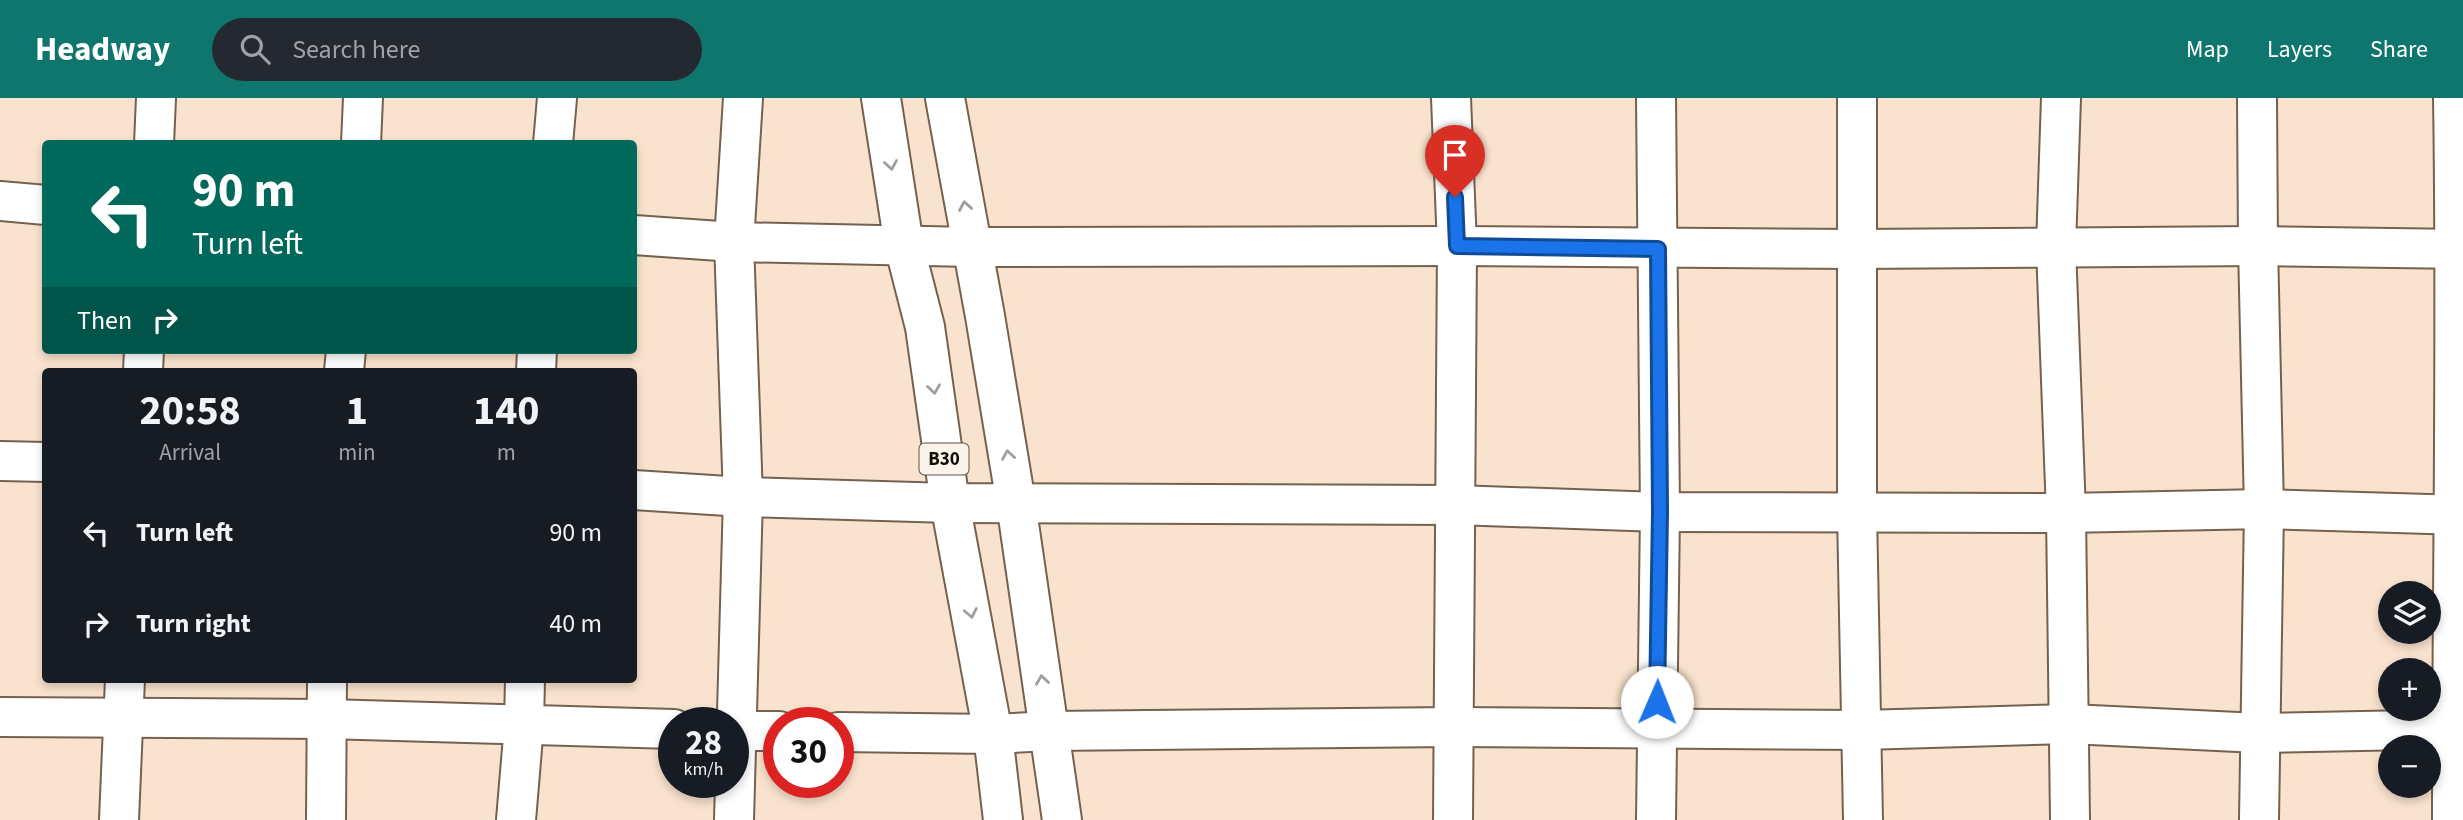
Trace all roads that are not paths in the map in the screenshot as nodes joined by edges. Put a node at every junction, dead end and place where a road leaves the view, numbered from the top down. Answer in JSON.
{"nodes":[{"id":1,"x":156,"y":98,"type":"edge"},
{"id":2,"x":363,"y":98,"type":"edge"},
{"id":3,"x":557,"y":98,"type":"edge"},
{"id":4,"x":743,"y":98,"type":"edge"},
{"id":5,"x":881,"y":98,"type":"edge"},
{"id":6,"x":945,"y":98,"type":"edge"},
{"id":7,"x":1451,"y":98,"type":"edge"},
{"id":8,"x":1656,"y":98,"type":"edge"},
{"id":9,"x":1857,"y":98,"type":"edge"},
{"id":10,"x":2062,"y":98,"type":"edge"},
{"id":11,"x":2257,"y":98,"type":"edge"},
{"id":12,"x":2453,"y":98,"type":"edge"},
{"id":13,"x":155,"y":140,"type":"edge"},
{"id":14,"x":361,"y":140,"type":"edge"},
{"id":15,"x":553,"y":140,"type":"edge"},
{"id":16,"x":0,"y":201,"type":"edge"},
{"id":17,"x":42,"y":205,"type":"edge"},
{"id":18,"x":637,"y":235,"type":"edge"},
{"id":19,"x":734,"y":242,"type":"junction"},
{"id":20,"x":904,"y":245,"type":"junction"},
{"id":21,"x":1457,"y":246,"type":"junction"},
{"id":22,"x":2258,"y":246,"type":"junction"},
{"id":23,"x":972,"y":247,"type":"junction"},
{"id":24,"x":2056,"y":247,"type":"junction"},
{"id":25,"x":1658,"y":249,"type":"junction"},
{"id":26,"x":1856,"y":249,"type":"junction"},
{"id":27,"x":2459,"y":249,"type":"edge"},
{"id":28,"x":0,"y":461,"type":"edge"},
{"id":29,"x":42,"y":462,"type":"edge"},
{"id":30,"x":637,"y":490,"type":"edge"},
{"id":31,"x":743,"y":497,"type":"junction"},
{"id":32,"x":950,"y":503,"type":"junction"},
{"id":33,"x":1017,"y":503,"type":"junction"},
{"id":34,"x":1455,"y":505,"type":"junction"},
{"id":35,"x":2264,"y":509,"type":"junction"},
{"id":36,"x":1660,"y":512,"type":"junction"},
{"id":37,"x":1857,"y":512,"type":"junction"},
{"id":38,"x":2066,"y":513,"type":"junction"},
{"id":39,"x":2458,"y":515,"type":"edge"},
{"id":40,"x":125,"y":683,"type":"edge"},
{"id":41,"x":327,"y":683,"type":"edge"},
{"id":42,"x":525,"y":683,"type":"edge"},
{"id":43,"x":736,"y":707,"type":"edge"},
{"id":44,"x":0,"y":717,"type":"edge"},
{"id":45,"x":122,"y":717,"type":"junction"},
{"id":46,"x":326,"y":719,"type":"junction"},
{"id":47,"x":524,"y":724,"type":"junction"},
{"id":48,"x":2070,"y":724,"type":"junction"},
{"id":49,"x":1454,"y":727,"type":"junction"},
{"id":50,"x":658,"y":728,"type":"edge"},
{"id":51,"x":2457,"y":729,"type":"edge"},
{"id":52,"x":1656,"y":730,"type":"junction"},
{"id":53,"x":1862,"y":730,"type":"junction"},
{"id":54,"x":1049,"y":731,"type":"junction"},
{"id":55,"x":854,"y":732,"type":"edge"},
{"id":56,"x":2259,"y":733,"type":"junction"},
{"id":57,"x":993,"y":734,"type":"junction"},
{"id":58,"x":734,"y":798,"type":"edge"},
{"id":59,"x":119,"y":820,"type":"edge"},
{"id":60,"x":326,"y":820,"type":"edge"},
{"id":61,"x":516,"y":820,"type":"edge"},
{"id":62,"x":734,"y":820,"type":"edge"},
{"id":63,"x":1003,"y":820,"type":"edge"},
{"id":64,"x":1062,"y":820,"type":"edge"},
{"id":65,"x":1453,"y":820,"type":"edge"},
{"id":66,"x":1656,"y":820,"type":"edge"},
{"id":67,"x":1863,"y":820,"type":"edge"},
{"id":68,"x":2070,"y":820,"type":"edge"},
{"id":69,"x":2259,"y":820,"type":"edge"},
{"id":70,"x":2452,"y":820,"type":"edge"}],
"edges":[{"from":1,"to":13,"type":"main road"},
{"from":2,"to":14,"type":"main road"},
{"from":3,"to":15,"type":"main road"},
{"from":4,"to":19,"type":"main road"},
{"from":5,"to":20,"type":"main road","number":"B30","one_way":true},
{"from":23,"to":6,"type":"main road","one_way":true},
{"from":7,"to":21,"type":"main road"},
{"from":8,"to":25,"type":"main road"},
{"from":9,"to":26,"type":"main road"},
{"from":10,"to":24,"type":"main road"},
{"from":11,"to":22,"type":"main road"},
{"from":12,"to":27,"type":"main road"},
{"from":16,"to":17,"type":"main road"},
{"from":18,"to":19,"type":"main road"},
{"from":19,"to":20,"type":"main road"},
{"from":19,"to":31,"type":"main road"},
{"from":20,"to":23,"type":"main road"},
{"from":20,"to":32,"type":"main road","number":"B30","one_way":true},
{"from":21,"to":23,"type":"main road"},
{"from":21,"to":25,"type":"main road"},
{"from":21,"to":34,"type":"main road"},
{"from":22,"to":24,"type":"main road"},
{"from":22,"to":27,"type":"main road"},
{"from":22,"to":35,"type":"main road"},
{"from":33,"to":23,"type":"main road","one_way":true},
{"from":24,"to":26,"type":"main road"},
{"from":24,"to":38,"type":"main road"},
{"from":25,"to":26,"type":"main road"},
{"from":25,"to":36,"type":"main road"},
{"from":26,"to":37,"type":"main road"},
{"from":27,"to":39,"type":"main road"},
{"from":28,"to":29,"type":"main road"},
{"from":30,"to":31,"type":"main road"},
{"from":31,"to":32,"type":"main road"},
{"from":31,"to":43,"type":"main road"},
{"from":32,"to":33,"type":"main road"},
{"from":32,"to":57,"type":"main road","number":"B30","one_way":true},
{"from":33,"to":34,"type":"main road"},
{"from":54,"to":33,"type":"main road","one_way":true},
{"from":34,"to":36,"type":"main road"},
{"from":34,"to":49,"type":"main road"},
{"from":35,"to":38,"type":"main road"},
{"from":35,"to":39,"type":"main road"},
{"from":35,"to":56,"type":"main road"},
{"from":36,"to":37,"type":"main road"},
{"from":36,"to":52,"type":"main road"},
{"from":37,"to":38,"type":"main road"},
{"from":37,"to":53,"type":"main road"},
{"from":38,"to":48,"type":"main road"},
{"from":39,"to":51,"type":"main road"},
{"from":40,"to":45,"type":"main road"},
{"from":41,"to":46,"type":"main road"},
{"from":42,"to":47,"type":"main road"},
{"from":44,"to":45,"type":"main road"},
{"from":45,"to":46,"type":"main road"},
{"from":45,"to":59,"type":"main road"},
{"from":46,"to":47,"type":"main road"},
{"from":46,"to":60,"type":"main road"},
{"from":47,"to":50,"type":"main road"},
{"from":47,"to":61,"type":"main road"},
{"from":48,"to":53,"type":"main road"},
{"from":48,"to":56,"type":"main road"},
{"from":48,"to":68,"type":"main road"},
{"from":49,"to":52,"type":"main road"},
{"from":49,"to":54,"type":"main road"},
{"from":49,"to":65,"type":"main road"},
{"from":51,"to":56,"type":"main road"},
{"from":51,"to":70,"type":"main road"},
{"from":52,"to":53,"type":"main road"},
{"from":52,"to":66,"type":"main road"},
{"from":53,"to":67,"type":"main road"},
{"from":54,"to":57,"type":"main road"},
{"from":54,"to":64,"type":"main road"},
{"from":55,"to":57,"type":"main road"},
{"from":56,"to":69,"type":"main road"},
{"from":57,"to":63,"type":"main road","number":"B30"},
{"from":58,"to":62,"type":"main road"}]}
